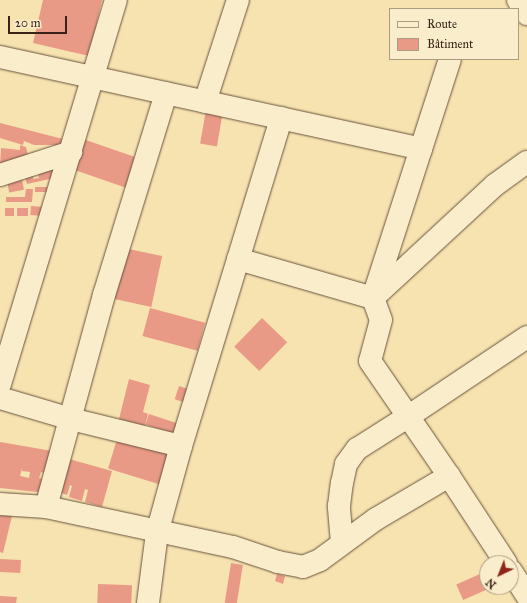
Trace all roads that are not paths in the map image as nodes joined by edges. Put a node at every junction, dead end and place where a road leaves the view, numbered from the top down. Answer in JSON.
{"nodes":[{"id":1,"x":116,"y":0,"type":"edge"},
{"id":2,"x":238,"y":0,"type":"edge"},
{"id":3,"x":518,"y":0,"type":"edge"},
{"id":4,"x":527,"y":14,"type":"edge"},
{"id":5,"x":0,"y":57,"type":"edge"},
{"id":6,"x":450,"y":60,"type":"edge"},
{"id":7,"x":92,"y":77,"type":"junction"},
{"id":8,"x":166,"y":93,"type":"junction"},
{"id":9,"x":205,"y":102,"type":"junction"},
{"id":10,"x":281,"y":118,"type":"junction"},
{"id":11,"x":421,"y":149,"type":"junction"},
{"id":12,"x":71,"y":152,"type":"junction"},
{"id":13,"x":527,"y":162,"type":"edge"},
{"id":14,"x":0,"y":175,"type":"edge"},
{"id":15,"x":238,"y":259,"type":"junction"},
{"id":16,"x":374,"y":298,"type":"junction"},
{"id":17,"x":526,"y":340,"type":"edge"},
{"id":18,"x":0,"y":384,"type":"edge"},
{"id":19,"x":0,"y":398,"type":"edge"},
{"id":20,"x":409,"y":416,"type":"junction"},
{"id":21,"x":71,"y":419,"type":"junction"},
{"id":22,"x":181,"y":446,"type":"junction"},
{"id":23,"x":449,"y":476,"type":"junction"},
{"id":24,"x":0,"y":504,"type":"edge"},
{"id":25,"x":46,"y":507,"type":"junction"},
{"id":26,"x":157,"y":532,"type":"junction"},
{"id":27,"x":342,"y":543,"type":"junction"},
{"id":28,"x":501,"y":555,"type":"edge"},
{"id":29,"x":519,"y":584,"type":"edge"},
{"id":30,"x":527,"y":596,"type":"edge"},
{"id":31,"x":148,"y":603,"type":"edge"}],
"edges":[{"from":1,"to":7,"type":"street"},
{"from":2,"to":9,"type":"street"},
{"from":3,"to":4,"type":"street"},
{"from":5,"to":7,"type":"street"},
{"from":6,"to":11,"type":"street"},
{"from":7,"to":8,"type":"street"},
{"from":7,"to":12,"type":"street"},
{"from":8,"to":9,"type":"street"},
{"from":8,"to":21,"type":"street"},
{"from":9,"to":10,"type":"street"},
{"from":10,"to":11,"type":"street"},
{"from":10,"to":15,"type":"street"},
{"from":11,"to":16,"type":"street"},
{"from":12,"to":14,"type":"street"},
{"from":12,"to":18,"type":"street"},
{"from":13,"to":16,"type":"street"},
{"from":15,"to":16,"type":"street"},
{"from":15,"to":22,"type":"street"},
{"from":16,"to":20,"type":"street"},
{"from":17,"to":20,"type":"street"},
{"from":19,"to":21,"type":"street"},
{"from":20,"to":23,"type":"street"},
{"from":20,"to":27,"type":"street"},
{"from":21,"to":22,"type":"street"},
{"from":21,"to":25,"type":"street"},
{"from":22,"to":26,"type":"street"},
{"from":23,"to":27,"type":"street"},
{"from":23,"to":28,"type":"street"},
{"from":24,"to":25,"type":"street"},
{"from":25,"to":26,"type":"street"},
{"from":26,"to":27,"type":"street"},
{"from":26,"to":31,"type":"street"},
{"from":29,"to":30,"type":"street"}]}
